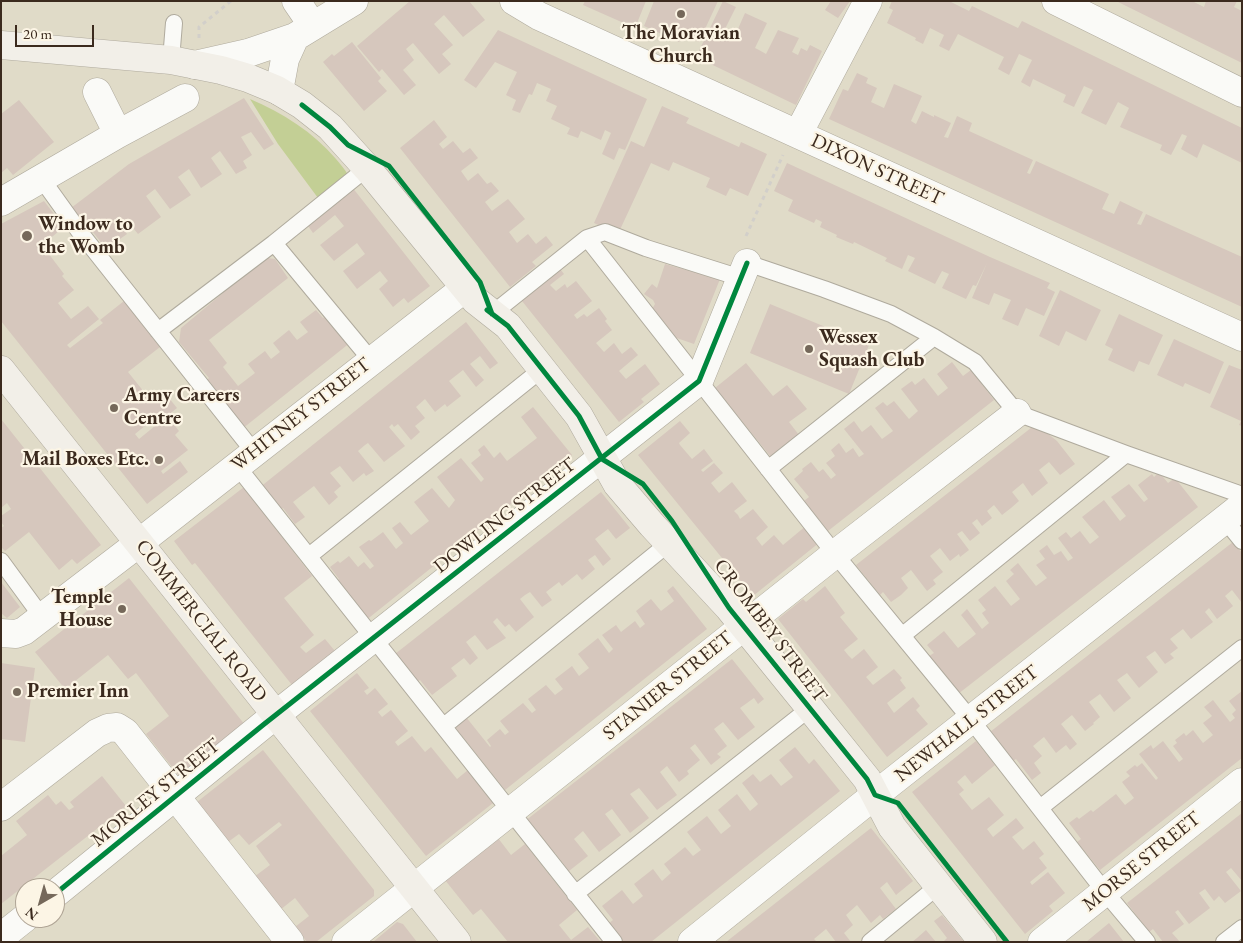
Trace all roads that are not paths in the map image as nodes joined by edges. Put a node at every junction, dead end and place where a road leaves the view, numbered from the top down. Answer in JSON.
{"nodes":[{"id":1,"x":296,"y":1,"type":"edge"},
{"id":2,"x":354,"y":1,"type":"edge"},
{"id":3,"x":514,"y":1,"type":"edge"},
{"id":4,"x":868,"y":1,"type":"edge"},
{"id":5,"x":1056,"y":1,"type":"edge"},
{"id":6,"x":174,"y":23,"type":"dead end"},
{"id":7,"x":304,"y":31,"type":"junction"},
{"id":8,"x":1,"y":45,"type":"edge"},
{"id":9,"x":183,"y":62,"type":"junction"},
{"id":10,"x":96,"y":92,"type":"dead end"},
{"id":11,"x":279,"y":92,"type":"junction"},
{"id":12,"x":1242,"y":93,"type":"edge"},
{"id":13,"x":185,"y":98,"type":"dead end"},
{"id":14,"x":796,"y":132,"type":"junction"},
{"id":15,"x":118,"y":134,"type":"junction"},
{"id":16,"x":367,"y":168,"type":"junction"},
{"id":17,"x":41,"y":178,"type":"junction"},
{"id":18,"x":1,"y":202,"type":"edge"},
{"id":19,"x":587,"y":238,"type":"junction"},
{"id":20,"x":274,"y":243,"type":"junction"},
{"id":21,"x":744,"y":270,"type":"junction"},
{"id":22,"x":465,"y":288,"type":"junction"},
{"id":23,"x":492,"y":314,"type":"junction"},
{"id":24,"x":158,"y":331,"type":"junction"},
{"id":25,"x":934,"y":336,"type":"junction"},
{"id":26,"x":1242,"y":337,"type":"edge"},
{"id":27,"x":371,"y":360,"type":"junction"},
{"id":28,"x":542,"y":369,"type":"junction"},
{"id":29,"x":4,"y":380,"type":"edge"},
{"id":30,"x":699,"y":381,"type":"junction"},
{"id":31,"x":1017,"y":413,"type":"junction"},
{"id":32,"x":1126,"y":454,"type":"junction"},
{"id":33,"x":246,"y":459,"type":"junction"},
{"id":34,"x":602,"y":459,"type":"junction"},
{"id":35,"x":768,"y":469,"type":"junction"},
{"id":36,"x":1242,"y":495,"type":"edge"},
{"id":37,"x":1233,"y":513,"type":"edge"},
{"id":38,"x":1242,"y":541,"type":"edge"},
{"id":39,"x":139,"y":543,"type":"junction"},
{"id":40,"x":669,"y":543,"type":"junction"},
{"id":41,"x":835,"y":554,"type":"junction"},
{"id":42,"x":309,"y":556,"type":"junction"},
{"id":43,"x":1,"y":561,"type":"edge"},
{"id":44,"x":42,"y":617,"type":"junction"},
{"id":45,"x":744,"y":626,"type":"junction"},
{"id":46,"x":1,"y":633,"type":"edge"},
{"id":47,"x":903,"y":635,"type":"junction"},
{"id":48,"x":374,"y":638,"type":"junction"},
{"id":49,"x":1242,"y":648,"type":"edge"},
{"id":50,"x":810,"y":708,"type":"junction"},
{"id":51,"x":275,"y":716,"type":"junction"},
{"id":52,"x":972,"y":721,"type":"junction"},
{"id":53,"x":444,"y":726,"type":"junction"},
{"id":54,"x":1242,"y":782,"type":"edge"},
{"id":55,"x":176,"y":795,"type":"junction"},
{"id":56,"x":875,"y":795,"type":"junction"},
{"id":57,"x":1,"y":807,"type":"edge"},
{"id":58,"x":1040,"y":808,"type":"junction"},
{"id":59,"x":510,"y":812,"type":"junction"},
{"id":60,"x":65,"y":886,"type":"edge"},
{"id":61,"x":938,"y":886,"type":"junction"},
{"id":62,"x":414,"y":887,"type":"junction"},
{"id":63,"x":1105,"y":892,"type":"junction"},
{"id":64,"x":575,"y":894,"type":"junction"},
{"id":65,"x":15,"y":926,"type":"edge"},
{"id":66,"x":1242,"y":928,"type":"edge"},
{"id":67,"x":1,"y":937,"type":"edge"},
{"id":68,"x":290,"y":942,"type":"edge"},
{"id":69,"x":346,"y":942,"type":"edge"},
{"id":70,"x":458,"y":942,"type":"edge"},
{"id":71,"x":614,"y":942,"type":"edge"},
{"id":72,"x":692,"y":942,"type":"edge"},
{"id":73,"x":870,"y":942,"type":"edge"},
{"id":74,"x":983,"y":942,"type":"edge"},
{"id":75,"x":1042,"y":942,"type":"edge"},
{"id":76,"x":1147,"y":942,"type":"edge"},
{"id":77,"x":1224,"y":942,"type":"edge"}],
"edges":[{"from":1,"to":7,"type":"street"},
{"from":2,"to":7,"type":"street"},
{"from":3,"to":14,"type":"street","name":"DIXON STREET"},
{"from":4,"to":14,"type":"street"},
{"from":5,"to":12,"type":"street"},
{"from":6,"to":9,"type":"lane"},
{"from":7,"to":9,"type":"street"},
{"from":7,"to":11,"type":"street"},
{"from":8,"to":9,"type":"street","name":"CROMBEY STREET"},
{"from":9,"to":11,"type":"street","name":"CROMBEY STREET"},
{"from":10,"to":15,"type":"street"},
{"from":11,"to":16,"type":"street","name":"CROMBEY STREET"},
{"from":13,"to":15,"type":"street"},
{"from":14,"to":26,"type":"street","name":"DIXON STREET"},
{"from":15,"to":17,"type":"street"},
{"from":16,"to":20,"type":"lane"},
{"from":16,"to":22,"type":"street","name":"CROMBEY STREET"},
{"from":17,"to":18,"type":"street"},
{"from":17,"to":24,"type":"lane"},
{"from":19,"to":21,"type":"lane"},
{"from":19,"to":23,"type":"lane"},
{"from":19,"to":30,"type":"lane"},
{"from":20,"to":24,"type":"lane"},
{"from":20,"to":27,"type":"lane"},
{"from":21,"to":25,"type":"lane"},
{"from":21,"to":30,"type":"street","name":"DOWLING STREET"},
{"from":22,"to":23,"type":"street","name":"CROMBEY STREET"},
{"from":22,"to":27,"type":"street","name":"WHITNEY STREET"},
{"from":23,"to":28,"type":"street","name":"CROMBEY STREET"},
{"from":24,"to":33,"type":"lane"},
{"from":25,"to":31,"type":"lane"},
{"from":25,"to":35,"type":"lane"},
{"from":27,"to":33,"type":"street","name":"WHITNEY STREET"},
{"from":28,"to":34,"type":"street","name":"CROMBEY STREET"},
{"from":28,"to":42,"type":"lane"},
{"from":29,"to":39,"type":"street","name":"COMMERCIAL ROAD"},
{"from":30,"to":34,"type":"street","name":"DOWLING STREET"},
{"from":30,"to":35,"type":"lane"},
{"from":31,"to":32,"type":"lane"},
{"from":31,"to":41,"type":"street","name":"STANIER STREET"},
{"from":32,"to":36,"type":"lane"},
{"from":32,"to":47,"type":"lane"},
{"from":33,"to":39,"type":"street","name":"WHITNEY STREET"},
{"from":33,"to":42,"type":"lane"},
{"from":34,"to":40,"type":"street","name":"CROMBEY STREET"},
{"from":34,"to":48,"type":"street","name":"DOWLING STREET"},
{"from":35,"to":41,"type":"lane"},
{"from":37,"to":38,"type":"lane"},
{"from":37,"to":52,"type":"street","name":"NEWHALL STREET"},
{"from":39,"to":44,"type":"street","name":"WHITNEY STREET"},
{"from":39,"to":51,"type":"street","name":"COMMERCIAL ROAD"},
{"from":40,"to":45,"type":"street","name":"CROMBEY STREET"},
{"from":40,"to":53,"type":"lane"},
{"from":41,"to":45,"type":"street","name":"STANIER STREET"},
{"from":41,"to":47,"type":"lane"},
{"from":42,"to":48,"type":"lane"},
{"from":43,"to":44,"type":"lane"},
{"from":44,"to":46,"type":"street","name":"WHITNEY STREET"},
{"from":45,"to":50,"type":"street","name":"CROMBEY STREET"},
{"from":45,"to":59,"type":"street","name":"STANIER STREET"},
{"from":47,"to":52,"type":"lane"},
{"from":48,"to":51,"type":"street","name":"DOWLING STREET"},
{"from":48,"to":53,"type":"lane"},
{"from":49,"to":58,"type":"lane"},
{"from":50,"to":56,"type":"street","name":"CROMBEY STREET"},
{"from":50,"to":64,"type":"lane"},
{"from":51,"to":55,"type":"street","name":"MORLEY STREET"},
{"from":51,"to":62,"type":"street","name":"COMMERCIAL ROAD"},
{"from":52,"to":56,"type":"street","name":"NEWHALL STREET"},
{"from":52,"to":58,"type":"lane"},
{"from":53,"to":59,"type":"lane"},
{"from":54,"to":63,"type":"street","name":"MORSE STREET"},
{"from":55,"to":57,"type":"street"},
{"from":55,"to":60,"type":"street","name":"MORLEY STREET"},
{"from":55,"to":68,"type":"street"},
{"from":56,"to":61,"type":"street","name":"CROMBEY STREET"},
{"from":56,"to":72,"type":"street","name":"NEWHALL STREET"},
{"from":58,"to":63,"type":"lane"},
{"from":59,"to":62,"type":"street","name":"STANIER STREET"},
{"from":59,"to":64,"type":"lane"},
{"from":61,"to":73,"type":"lane"},
{"from":61,"to":74,"type":"street","name":"CROMBEY STREET"},
{"from":62,"to":69,"type":"street","name":"STANIER STREET"},
{"from":62,"to":70,"type":"street","name":"COMMERCIAL ROAD"},
{"from":63,"to":75,"type":"street","name":"MORSE STREET"},
{"from":63,"to":76,"type":"lane"},
{"from":64,"to":71,"type":"lane"},
{"from":65,"to":67,"type":"street"},
{"from":66,"to":77,"type":"lane"}]}
